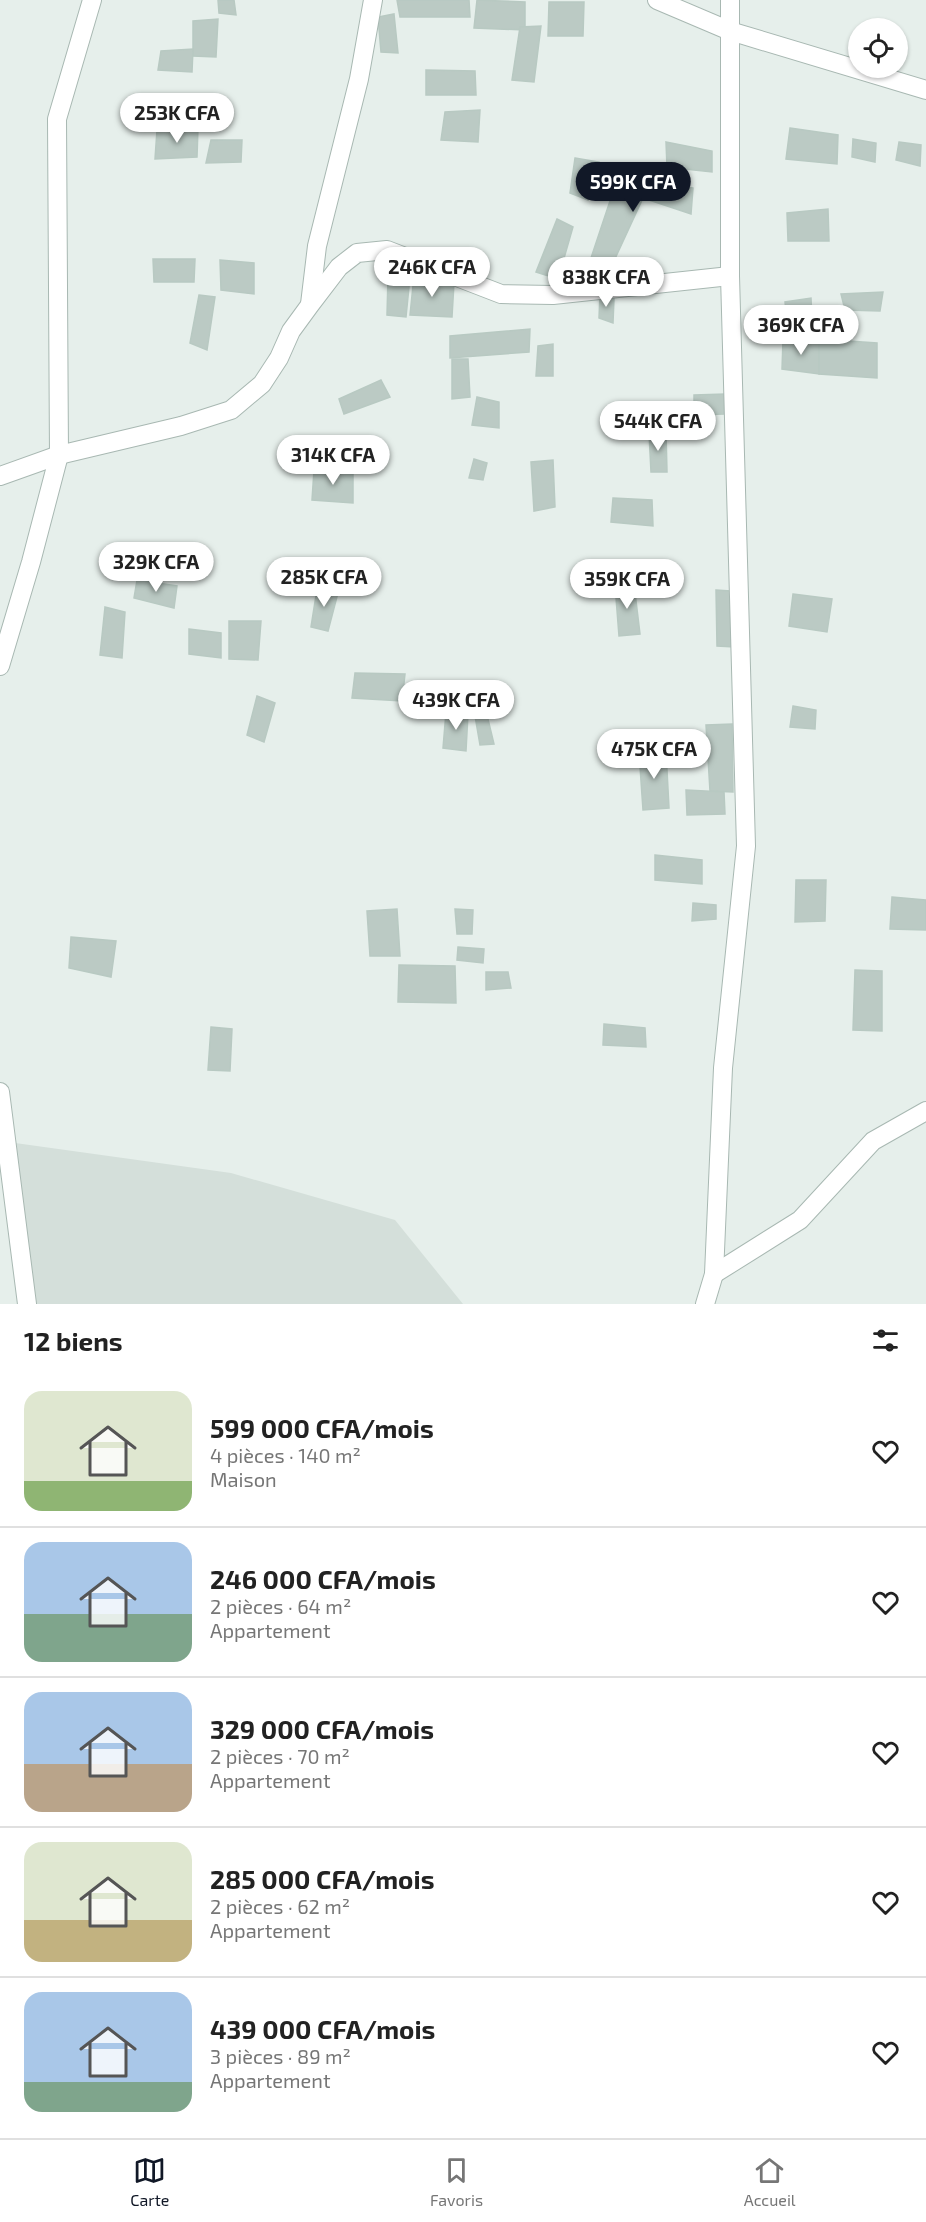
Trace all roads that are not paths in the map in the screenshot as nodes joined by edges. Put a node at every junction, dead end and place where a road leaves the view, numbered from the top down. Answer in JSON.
{"nodes":[{"id":1,"x":92,"y":0,"type":"edge"},
{"id":2,"x":373,"y":0,"type":"edge"},
{"id":3,"x":657,"y":0,"type":"edge"},
{"id":4,"x":730,"y":0,"type":"edge"},
{"id":5,"x":730,"y":31,"type":"junction"},
{"id":6,"x":926,"y":90,"type":"edge"},
{"id":7,"x":730,"y":276,"type":"junction"},
{"id":8,"x":310,"y":305,"type":"junction"},
{"id":9,"x":59,"y":455,"type":"junction"},
{"id":10,"x":0,"y":476,"type":"edge"},
{"id":11,"x":0,"y":666,"type":"edge"},
{"id":12,"x":0,"y":1092,"type":"edge"},
{"id":13,"x":926,"y":1111,"type":"edge"},
{"id":14,"x":714,"y":1274,"type":"junction"},
{"id":15,"x":27,"y":1304,"type":"edge"},
{"id":16,"x":705,"y":1304,"type":"edge"}],
"edges":[{"from":1,"to":9,"type":"street"},
{"from":2,"to":8,"type":"street"},
{"from":3,"to":5,"type":"street"},
{"from":4,"to":5,"type":"street"},
{"from":5,"to":6,"type":"street"},
{"from":5,"to":7,"type":"street"},
{"from":7,"to":8,"type":"street"},
{"from":7,"to":14,"type":"street"},
{"from":8,"to":9,"type":"street"},
{"from":9,"to":10,"type":"street"},
{"from":9,"to":11,"type":"street"},
{"from":12,"to":15,"type":"street"},
{"from":13,"to":14,"type":"street"},
{"from":14,"to":16,"type":"street"}]}
